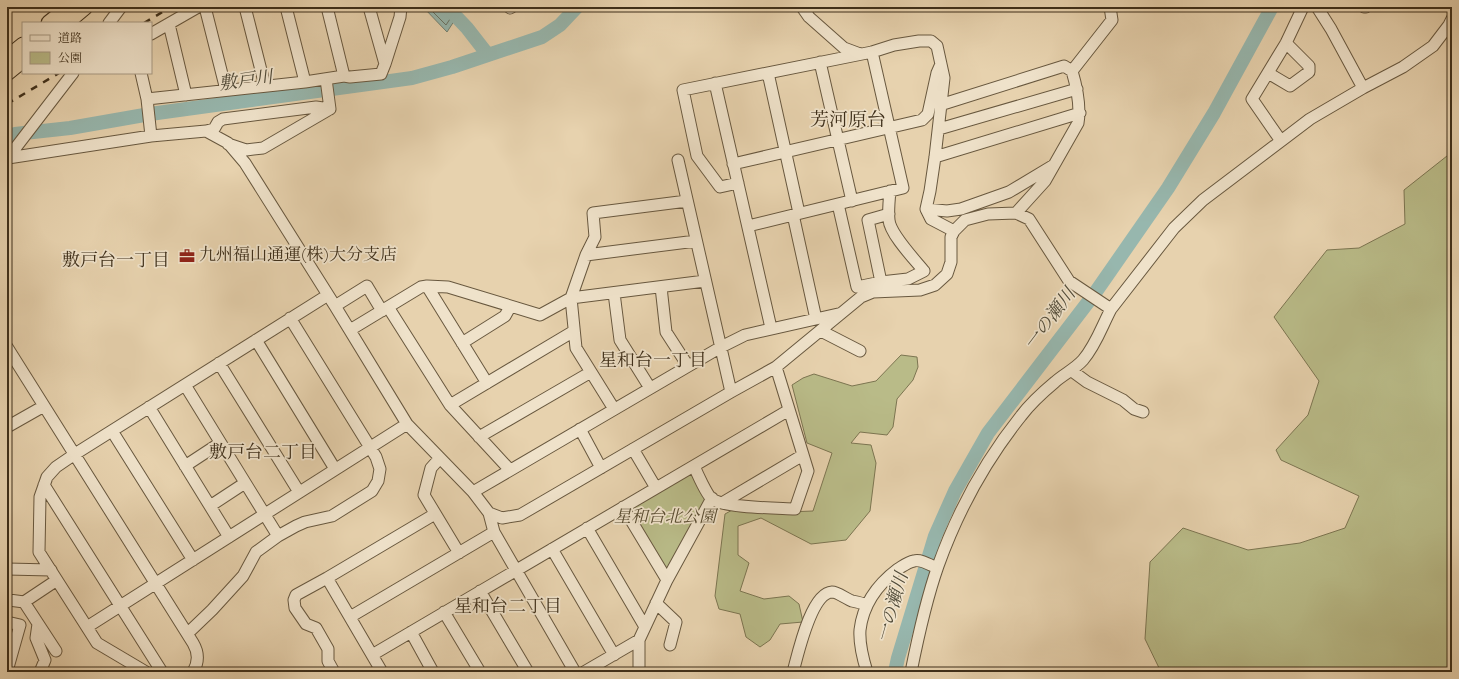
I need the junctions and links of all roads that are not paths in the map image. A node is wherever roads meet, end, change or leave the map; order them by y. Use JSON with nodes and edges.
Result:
{"nodes":[{"id":1,"x":68,"y":7,"type":"edge"},
{"id":2,"x":85,"y":7,"type":"edge"},
{"id":3,"x":121,"y":7,"type":"edge"},
{"id":4,"x":198,"y":7,"type":"edge"},
{"id":5,"x":205,"y":7,"type":"edge"},
{"id":6,"x":245,"y":7,"type":"edge"},
{"id":7,"x":286,"y":7,"type":"edge"},
{"id":8,"x":327,"y":7,"type":"edge"},
{"id":9,"x":369,"y":7,"type":"edge"},
{"id":10,"x":401,"y":7,"type":"edge"},
{"id":11,"x":802,"y":7,"type":"edge"},
{"id":12,"x":1110,"y":7,"type":"edge"},
{"id":13,"x":1302,"y":7,"type":"edge"},
{"id":14,"x":1316,"y":7,"type":"edge"},
{"id":15,"x":1452,"y":19,"type":"edge"},
{"id":16,"x":50,"y":22,"type":"edge"},
{"id":17,"x":67,"y":22,"type":"edge"},
{"id":18,"x":111,"y":22,"type":"edge"},
{"id":19,"x":169,"y":24,"type":"junction"},
{"id":20,"x":152,"y":33,"type":"edge"},
{"id":21,"x":1286,"y":43,"type":"junction"},
{"id":22,"x":22,"y":46,"type":"edge"},
{"id":23,"x":872,"y":52,"type":"junction"},
{"id":24,"x":860,"y":54,"type":"junction"},
{"id":25,"x":7,"y":58,"type":"edge"},
{"id":26,"x":22,"y":61,"type":"edge"},
{"id":27,"x":820,"y":62,"type":"junction"},
{"id":28,"x":385,"y":64,"type":"junction"},
{"id":29,"x":941,"y":64,"type":"junction"},
{"id":30,"x":1072,"y":71,"type":"junction"},
{"id":31,"x":768,"y":72,"type":"junction"},
{"id":32,"x":7,"y":73,"type":"edge"},
{"id":33,"x":1268,"y":73,"type":"junction"},
{"id":34,"x":72,"y":74,"type":"edge"},
{"id":35,"x":141,"y":74,"type":"edge"},
{"id":36,"x":344,"y":76,"type":"junction"},
{"id":37,"x":305,"y":82,"type":"junction"},
{"id":38,"x":327,"y":82,"type":"junction"},
{"id":39,"x":715,"y":83,"type":"junction"},
{"id":40,"x":265,"y":86,"type":"junction"},
{"id":41,"x":1363,"y":88,"type":"junction"},
{"id":42,"x":1077,"y":89,"type":"junction"},
{"id":43,"x":226,"y":90,"type":"junction"},
{"id":44,"x":186,"y":95,"type":"junction"},
{"id":45,"x":148,"y":103,"type":"junction"},
{"id":46,"x":940,"y":104,"type":"junction"},
{"id":47,"x":330,"y":105,"type":"junction"},
{"id":48,"x":1080,"y":113,"type":"junction"},
{"id":49,"x":890,"y":128,"type":"junction"},
{"id":50,"x":939,"y":129,"type":"junction"},
{"id":51,"x":206,"y":131,"type":"junction"},
{"id":52,"x":151,"y":133,"type":"junction"},
{"id":53,"x":838,"y":140,"type":"junction"},
{"id":54,"x":1281,"y":141,"type":"junction"},
{"id":55,"x":228,"y":143,"type":"junction"},
{"id":56,"x":786,"y":152,"type":"junction"},
{"id":57,"x":935,"y":157,"type":"junction"},
{"id":58,"x":7,"y":159,"type":"edge"},
{"id":59,"x":678,"y":160,"type":"dead end"},
{"id":60,"x":733,"y":164,"type":"junction"},
{"id":61,"x":1055,"y":165,"type":"junction"},
{"id":62,"x":738,"y":184,"type":"junction"},
{"id":63,"x":890,"y":191,"type":"junction"},
{"id":64,"x":687,"y":201,"type":"junction"},
{"id":65,"x":852,"y":201,"type":"junction"},
{"id":66,"x":838,"y":204,"type":"junction"},
{"id":67,"x":926,"y":209,"type":"junction"},
{"id":68,"x":1016,"y":213,"type":"junction"},
{"id":69,"x":888,"y":214,"type":"junction"},
{"id":70,"x":797,"y":216,"type":"junction"},
{"id":71,"x":748,"y":226,"type":"junction"},
{"id":72,"x":954,"y":231,"type":"junction"},
{"id":73,"x":696,"y":241,"type":"junction"},
{"id":74,"x":586,"y":255,"type":"junction"},
{"id":75,"x":706,"y":281,"type":"junction"},
{"id":76,"x":881,"y":282,"type":"junction"},
{"id":77,"x":427,"y":286,"type":"junction"},
{"id":78,"x":661,"y":287,"type":"junction"},
{"id":79,"x":860,"y":292,"type":"junction"},
{"id":80,"x":614,"y":293,"type":"junction"},
{"id":81,"x":328,"y":295,"type":"junction"},
{"id":82,"x":571,"y":298,"type":"junction"},
{"id":83,"x":335,"y":306,"type":"junction"},
{"id":84,"x":510,"y":306,"type":"junction"},
{"id":85,"x":1107,"y":307,"type":"junction"},
{"id":86,"x":385,"y":309,"type":"junction"},
{"id":87,"x":839,"y":314,"type":"junction"},
{"id":88,"x":290,"y":318,"type":"junction"},
{"id":89,"x":816,"y":319,"type":"junction"},
{"id":90,"x":771,"y":328,"type":"junction"},
{"id":91,"x":350,"y":330,"type":"junction"},
{"id":92,"x":574,"y":331,"type":"junction"},
{"id":93,"x":821,"y":331,"type":"junction"},
{"id":94,"x":256,"y":340,"type":"junction"},
{"id":95,"x":462,"y":343,"type":"junction"},
{"id":96,"x":7,"y":347,"type":"edge"},
{"id":97,"x":721,"y":347,"type":"junction"},
{"id":98,"x":860,"y":351,"type":"dead end"},
{"id":99,"x":219,"y":363,"type":"junction"},
{"id":100,"x":688,"y":366,"type":"junction"},
{"id":101,"x":776,"y":367,"type":"junction"},
{"id":102,"x":1072,"y":371,"type":"junction"},
{"id":103,"x":591,"y":372,"type":"junction"},
{"id":104,"x":487,"y":383,"type":"junction"},
{"id":105,"x":184,"y":385,"type":"junction"},
{"id":106,"x":650,"y":388,"type":"junction"},
{"id":107,"x":731,"y":392,"type":"junction"},
{"id":108,"x":450,"y":405,"type":"junction"},
{"id":109,"x":44,"y":406,"type":"junction"},
{"id":110,"x":148,"y":408,"type":"junction"},
{"id":111,"x":614,"y":409,"type":"junction"},
{"id":112,"x":789,"y":410,"type":"junction"},
{"id":113,"x":1142,"y":412,"type":"dead end"},
{"id":114,"x":408,"y":424,"type":"junction"},
{"id":115,"x":7,"y":427,"type":"edge"},
{"id":116,"x":580,"y":430,"type":"junction"},
{"id":117,"x":112,"y":431,"type":"junction"},
{"id":118,"x":480,"y":437,"type":"junction"},
{"id":119,"x":220,"y":443,"type":"junction"},
{"id":120,"x":370,"y":447,"type":"junction"},
{"id":121,"x":633,"y":449,"type":"junction"},
{"id":122,"x":75,"y":454,"type":"junction"},
{"id":123,"x":803,"y":455,"type":"junction"},
{"id":124,"x":440,"y":458,"type":"junction"},
{"id":125,"x":185,"y":466,"type":"junction"},
{"id":126,"x":694,"y":466,"type":"junction"},
{"id":127,"x":601,"y":468,"type":"junction"},
{"id":128,"x":335,"y":470,"type":"junction"},
{"id":129,"x":510,"y":470,"type":"junction"},
{"id":130,"x":245,"y":483,"type":"junction"},
{"id":131,"x":44,"y":485,"type":"junction"},
{"id":132,"x":656,"y":488,"type":"junction"},
{"id":133,"x":299,"y":492,"type":"junction"},
{"id":134,"x":473,"y":492,"type":"junction"},
{"id":135,"x":717,"y":501,"type":"junction"},
{"id":136,"x":210,"y":506,"type":"junction"},
{"id":137,"x":624,"y":507,"type":"junction"},
{"id":138,"x":489,"y":513,"type":"junction"},
{"id":139,"x":264,"y":514,"type":"junction"},
{"id":140,"x":435,"y":514,"type":"junction"},
{"id":141,"x":587,"y":528,"type":"junction"},
{"id":142,"x":494,"y":532,"type":"junction"},
{"id":143,"x":278,"y":536,"type":"junction"},
{"id":144,"x":229,"y":537,"type":"junction"},
{"id":145,"x":552,"y":549,"type":"junction"},
{"id":146,"x":459,"y":553,"type":"junction"},
{"id":147,"x":193,"y":560,"type":"junction"},
{"id":148,"x":934,"y":567,"type":"junction"},
{"id":149,"x":7,"y":569,"type":"edge"},
{"id":150,"x":51,"y":570,"type":"junction"},
{"id":151,"x":516,"y":570,"type":"junction"},
{"id":152,"x":327,"y":578,"type":"junction"},
{"id":153,"x":57,"y":580,"type":"junction"},
{"id":154,"x":667,"y":580,"type":"junction"},
{"id":155,"x":156,"y":583,"type":"junction"},
{"id":156,"x":480,"y":591,"type":"junction"},
{"id":157,"x":7,"y":598,"type":"edge"},
{"id":158,"x":24,"y":602,"type":"junction"},
{"id":159,"x":656,"y":603,"type":"junction"},
{"id":160,"x":121,"y":605,"type":"junction"},
{"id":161,"x":867,"y":605,"type":"junction"},
{"id":162,"x":444,"y":612,"type":"junction"},
{"id":163,"x":350,"y":617,"type":"junction"},
{"id":164,"x":7,"y":622,"type":"edge"},
{"id":165,"x":38,"y":624,"type":"junction"},
{"id":166,"x":87,"y":627,"type":"junction"},
{"id":167,"x":645,"y":627,"type":"junction"},
{"id":168,"x":411,"y":632,"type":"junction"},
{"id":169,"x":188,"y":633,"type":"junction"},
{"id":170,"x":639,"y":640,"type":"junction"},
{"id":171,"x":670,"y":645,"type":"dead end"},
{"id":172,"x":56,"y":651,"type":"dead end"},
{"id":173,"x":372,"y":655,"type":"junction"},
{"id":174,"x":614,"y":655,"type":"junction"},
{"id":175,"x":7,"y":671,"type":"edge"},
{"id":176,"x":40,"y":672,"type":"edge"},
{"id":177,"x":146,"y":672,"type":"edge"},
{"id":178,"x":162,"y":672,"type":"edge"},
{"id":179,"x":193,"y":672,"type":"edge"},
{"id":180,"x":334,"y":672,"type":"edge"},
{"id":181,"x":382,"y":672,"type":"edge"},
{"id":182,"x":433,"y":672,"type":"edge"},
{"id":183,"x":480,"y":672,"type":"edge"},
{"id":184,"x":528,"y":672,"type":"edge"},
{"id":185,"x":575,"y":672,"type":"edge"},
{"id":186,"x":584,"y":672,"type":"edge"},
{"id":187,"x":639,"y":672,"type":"edge"},
{"id":188,"x":792,"y":672,"type":"edge"},
{"id":189,"x":867,"y":672,"type":"edge"},
{"id":190,"x":911,"y":672,"type":"edge"}],
"edges":[{"from":1,"to":16,"type":"highway"},
{"from":2,"to":17,"type":"highway"},
{"from":3,"to":18,"type":"street"},
{"from":4,"to":19,"type":"street"},
{"from":5,"to":43,"type":"street"},
{"from":6,"to":40,"type":"street"},
{"from":7,"to":37,"type":"street"},
{"from":8,"to":36,"type":"street"},
{"from":9,"to":28,"type":"street"},
{"from":10,"to":28,"type":"street"},
{"from":11,"to":24,"type":"street"},
{"from":12,"to":30,"type":"street"},
{"from":13,"to":21,"type":"street"},
{"from":14,"to":41,"type":"street"},
{"from":15,"to":41,"type":"street"},
{"from":19,"to":20,"type":"street"},
{"from":19,"to":44,"type":"street"},
{"from":21,"to":33,"type":"street"},
{"from":21,"to":33,"type":"street"},
{"from":22,"to":25,"type":"highway"},
{"from":23,"to":24,"type":"street"},
{"from":23,"to":29,"type":"street"},
{"from":23,"to":49,"type":"street"},
{"from":24,"to":27,"type":"street"},
{"from":26,"to":32,"type":"highway"},
{"from":27,"to":31,"type":"street"},
{"from":27,"to":53,"type":"street"},
{"from":28,"to":36,"type":"street"},
{"from":29,"to":46,"type":"street"},
{"from":29,"to":49,"type":"street"},
{"from":30,"to":42,"type":"street"},
{"from":30,"to":46,"type":"street"},
{"from":31,"to":39,"type":"street"},
{"from":31,"to":56,"type":"street"},
{"from":33,"to":54,"type":"street"},
{"from":34,"to":58,"type":"street"},
{"from":35,"to":45,"type":"street"},
{"from":36,"to":38,"type":"street"},
{"from":37,"to":38,"type":"street"},
{"from":37,"to":40,"type":"street"},
{"from":38,"to":47,"type":"street"},
{"from":39,"to":60,"type":"street"},
{"from":39,"to":62,"type":"street"},
{"from":40,"to":43,"type":"street"},
{"from":41,"to":54,"type":"street"},
{"from":42,"to":48,"type":"street"},
{"from":42,"to":50,"type":"street"},
{"from":43,"to":44,"type":"street"},
{"from":44,"to":45,"type":"street"},
{"from":45,"to":52,"type":"street"},
{"from":46,"to":50,"type":"street"},
{"from":47,"to":51,"type":"street"},
{"from":47,"to":55,"type":"street"},
{"from":48,"to":57,"type":"street"},
{"from":48,"to":61,"type":"street"},
{"from":49,"to":53,"type":"street"},
{"from":49,"to":63,"type":"street"},
{"from":50,"to":57,"type":"street"},
{"from":51,"to":52,"type":"street"},
{"from":51,"to":55,"type":"street"},
{"from":52,"to":58,"type":"street"},
{"from":53,"to":56,"type":"street"},
{"from":53,"to":65,"type":"street"},
{"from":54,"to":85,"type":"street"},
{"from":55,"to":81,"type":"street"},
{"from":56,"to":60,"type":"street"},
{"from":56,"to":70,"type":"street"},
{"from":57,"to":67,"type":"street"},
{"from":59,"to":64,"type":"street"},
{"from":60,"to":62,"type":"street"},
{"from":61,"to":67,"type":"street"},
{"from":61,"to":68,"type":"street"},
{"from":62,"to":71,"type":"street"},
{"from":63,"to":65,"type":"street"},
{"from":63,"to":69,"type":"street"},
{"from":64,"to":73,"type":"street"},
{"from":64,"to":74,"type":"street"},
{"from":65,"to":66,"type":"street"},
{"from":66,"to":70,"type":"street"},
{"from":66,"to":79,"type":"street"},
{"from":67,"to":72,"type":"street"},
{"from":68,"to":72,"type":"street"},
{"from":68,"to":85,"type":"street"},
{"from":69,"to":76,"type":"street"},
{"from":69,"to":76,"type":"street"},
{"from":70,"to":71,"type":"street"},
{"from":70,"to":89,"type":"street"},
{"from":71,"to":90,"type":"street"},
{"from":72,"to":79,"type":"street"},
{"from":73,"to":74,"type":"street"},
{"from":73,"to":75,"type":"street"},
{"from":74,"to":82,"type":"street"},
{"from":75,"to":78,"type":"street"},
{"from":75,"to":97,"type":"street"},
{"from":76,"to":79,"type":"street"},
{"from":77,"to":84,"type":"street"},
{"from":77,"to":86,"type":"street"},
{"from":77,"to":95,"type":"street"},
{"from":78,"to":80,"type":"street"},
{"from":78,"to":100,"type":"street"},
{"from":79,"to":87,"type":"street"},
{"from":80,"to":82,"type":"street"},
{"from":80,"to":106,"type":"street"},
{"from":81,"to":83,"type":"street"},
{"from":81,"to":88,"type":"street"},
{"from":82,"to":84,"type":"street"},
{"from":82,"to":92,"type":"street"},
{"from":83,"to":86,"type":"street"},
{"from":83,"to":91,"type":"street"},
{"from":84,"to":95,"type":"street"},
{"from":85,"to":102,"type":"street"},
{"from":86,"to":91,"type":"street"},
{"from":86,"to":108,"type":"street"},
{"from":87,"to":89,"type":"street"},
{"from":87,"to":93,"type":"street"},
{"from":88,"to":94,"type":"street"},
{"from":88,"to":120,"type":"street"},
{"from":89,"to":90,"type":"street"},
{"from":90,"to":97,"type":"street"},
{"from":91,"to":114,"type":"street"},
{"from":92,"to":103,"type":"street"},
{"from":92,"to":104,"type":"street"},
{"from":93,"to":98,"type":"street"},
{"from":93,"to":101,"type":"street"},
{"from":94,"to":99,"type":"street"},
{"from":94,"to":128,"type":"street"},
{"from":95,"to":104,"type":"street"},
{"from":96,"to":109,"type":"street"},
{"from":97,"to":100,"type":"street"},
{"from":97,"to":107,"type":"street"},
{"from":99,"to":105,"type":"street"},
{"from":99,"to":133,"type":"street"},
{"from":100,"to":106,"type":"street"},
{"from":101,"to":107,"type":"street"},
{"from":101,"to":112,"type":"street"},
{"from":102,"to":113,"type":"street"},
{"from":102,"to":148,"type":"street"},
{"from":103,"to":111,"type":"street"},
{"from":103,"to":118,"type":"street"},
{"from":104,"to":108,"type":"street"},
{"from":105,"to":110,"type":"street"},
{"from":105,"to":119,"type":"street"},
{"from":106,"to":111,"type":"street"},
{"from":107,"to":121,"type":"street"},
{"from":108,"to":118,"type":"street"},
{"from":109,"to":115,"type":"street"},
{"from":109,"to":122,"type":"street"},
{"from":110,"to":117,"type":"street"},
{"from":110,"to":125,"type":"street"},
{"from":111,"to":116,"type":"street"},
{"from":112,"to":123,"type":"street"},
{"from":112,"to":126,"type":"street"},
{"from":114,"to":120,"type":"street"},
{"from":114,"to":124,"type":"street"},
{"from":116,"to":127,"type":"street"},
{"from":116,"to":129,"type":"street"},
{"from":117,"to":122,"type":"street"},
{"from":117,"to":147,"type":"street"},
{"from":118,"to":129,"type":"street"},
{"from":119,"to":125,"type":"street"},
{"from":119,"to":130,"type":"street"},
{"from":120,"to":128,"type":"street"},
{"from":120,"to":143,"type":"street"},
{"from":121,"to":127,"type":"street"},
{"from":121,"to":132,"type":"street"},
{"from":122,"to":131,"type":"street"},
{"from":122,"to":155,"type":"street"},
{"from":123,"to":135,"type":"street"},
{"from":123,"to":135,"type":"street"},
{"from":124,"to":134,"type":"street"},
{"from":124,"to":140,"type":"street"},
{"from":125,"to":136,"type":"street"},
{"from":126,"to":132,"type":"street"},
{"from":126,"to":135,"type":"street"},
{"from":127,"to":138,"type":"street"},
{"from":128,"to":133,"type":"street"},
{"from":129,"to":134,"type":"street"},
{"from":130,"to":136,"type":"street"},
{"from":130,"to":139,"type":"street"},
{"from":131,"to":150,"type":"street"},
{"from":131,"to":160,"type":"street"},
{"from":132,"to":137,"type":"street"},
{"from":133,"to":139,"type":"street"},
{"from":134,"to":138,"type":"street"},
{"from":135,"to":154,"type":"street"},
{"from":136,"to":144,"type":"street"},
{"from":137,"to":141,"type":"street"},
{"from":137,"to":154,"type":"street"},
{"from":138,"to":142,"type":"street"},
{"from":139,"to":143,"type":"street"},
{"from":139,"to":144,"type":"street"},
{"from":140,"to":146,"type":"street"},
{"from":140,"to":152,"type":"street"},
{"from":141,"to":145,"type":"street"},
{"from":141,"to":167,"type":"street"},
{"from":142,"to":146,"type":"street"},
{"from":142,"to":151,"type":"street"},
{"from":143,"to":169,"type":"street"},
{"from":144,"to":147,"type":"street"},
{"from":145,"to":151,"type":"street"},
{"from":145,"to":174,"type":"street"},
{"from":146,"to":163,"type":"street"},
{"from":147,"to":155,"type":"street"},
{"from":148,"to":161,"type":"street"},
{"from":148,"to":190,"type":"street"},
{"from":149,"to":150,"type":"street"},
{"from":150,"to":153,"type":"street"},
{"from":151,"to":156,"type":"street"},
{"from":151,"to":185,"type":"street"},
{"from":152,"to":163,"type":"street"},
{"from":152,"to":180,"type":"street"},
{"from":153,"to":158,"type":"street"},
{"from":153,"to":166,"type":"street"},
{"from":154,"to":159,"type":"street"},
{"from":155,"to":160,"type":"street"},
{"from":155,"to":169,"type":"street"},
{"from":156,"to":162,"type":"street"},
{"from":156,"to":184,"type":"street"},
{"from":157,"to":158,"type":"street"},
{"from":158,"to":165,"type":"street"},
{"from":159,"to":167,"type":"street"},
{"from":159,"to":171,"type":"street"},
{"from":160,"to":166,"type":"street"},
{"from":160,"to":178,"type":"street"},
{"from":161,"to":188,"type":"street"},
{"from":161,"to":189,"type":"street"},
{"from":162,"to":168,"type":"street"},
{"from":162,"to":183,"type":"street"},
{"from":163,"to":173,"type":"street"},
{"from":164,"to":175,"type":"street"},
{"from":165,"to":172,"type":"street"},
{"from":165,"to":176,"type":"street"},
{"from":166,"to":177,"type":"street"},
{"from":167,"to":170,"type":"street"},
{"from":168,"to":173,"type":"street"},
{"from":168,"to":182,"type":"street"},
{"from":169,"to":179,"type":"street"},
{"from":170,"to":174,"type":"street"},
{"from":170,"to":187,"type":"street"},
{"from":173,"to":181,"type":"street"},
{"from":174,"to":186,"type":"street"}]}
